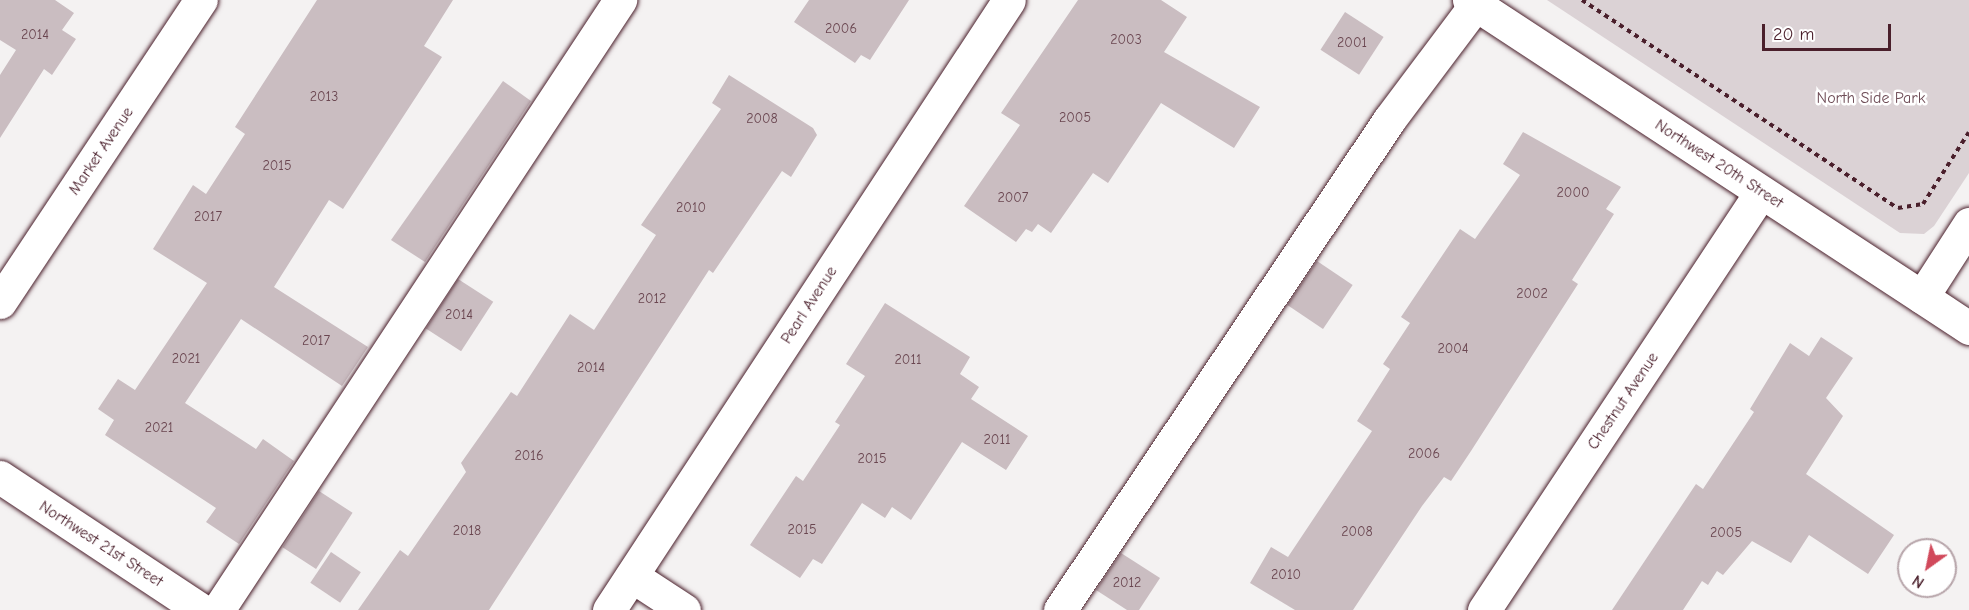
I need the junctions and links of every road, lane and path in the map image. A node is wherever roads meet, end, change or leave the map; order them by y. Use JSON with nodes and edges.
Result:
{"nodes":[{"id":1,"x":201,"y":0,"type":"edge"},
{"id":2,"x":620,"y":0,"type":"edge"},
{"id":3,"x":1009,"y":0,"type":"edge"},
{"id":4,"x":1582,"y":0,"type":"edge"},
{"id":5,"x":1473,"y":2,"type":"edge"},
{"id":6,"x":1969,"y":132,"type":"edge"},
{"id":7,"x":1761,"y":192,"type":"junction"},
{"id":8,"x":1969,"y":224,"type":"edge"},
{"id":9,"x":1922,"y":297,"type":"junction"},
{"id":10,"x":0,"y":302,"type":"edge"},
{"id":11,"x":1969,"y":327,"type":"edge"},
{"id":12,"x":0,"y":477,"type":"edge"},
{"id":13,"x":632,"y":576,"type":"junction"},
{"id":14,"x":201,"y":610,"type":"edge"},
{"id":15,"x":218,"y":610,"type":"edge"},
{"id":16,"x":609,"y":610,"type":"edge"},
{"id":17,"x":684,"y":610,"type":"edge"},
{"id":18,"x":1060,"y":610,"type":"edge"},
{"id":19,"x":1484,"y":610,"type":"edge"}],
"edges":[{"from":1,"to":10,"type":"street","name":"Market Avenue"},
{"from":2,"to":15,"type":"street"},
{"from":3,"to":13,"type":"street","name":"Pearl Avenue"},
{"from":4,"to":6,"type":"path"},
{"from":5,"to":7,"type":"street","name":"Northwest 20th Street"},
{"from":5,"to":18,"type":"street"},
{"from":7,"to":9,"type":"street","name":"Northwest 20th Street"},
{"from":7,"to":19,"type":"street","name":"Chestnut Avenue"},
{"from":8,"to":9,"type":"street"},
{"from":9,"to":11,"type":"street","name":"Northwest 20th Street"},
{"from":12,"to":14,"type":"street","name":"Northwest 21st Street"},
{"from":13,"to":16,"type":"street","name":"Pearl Avenue"},
{"from":13,"to":17,"type":"street"}]}
